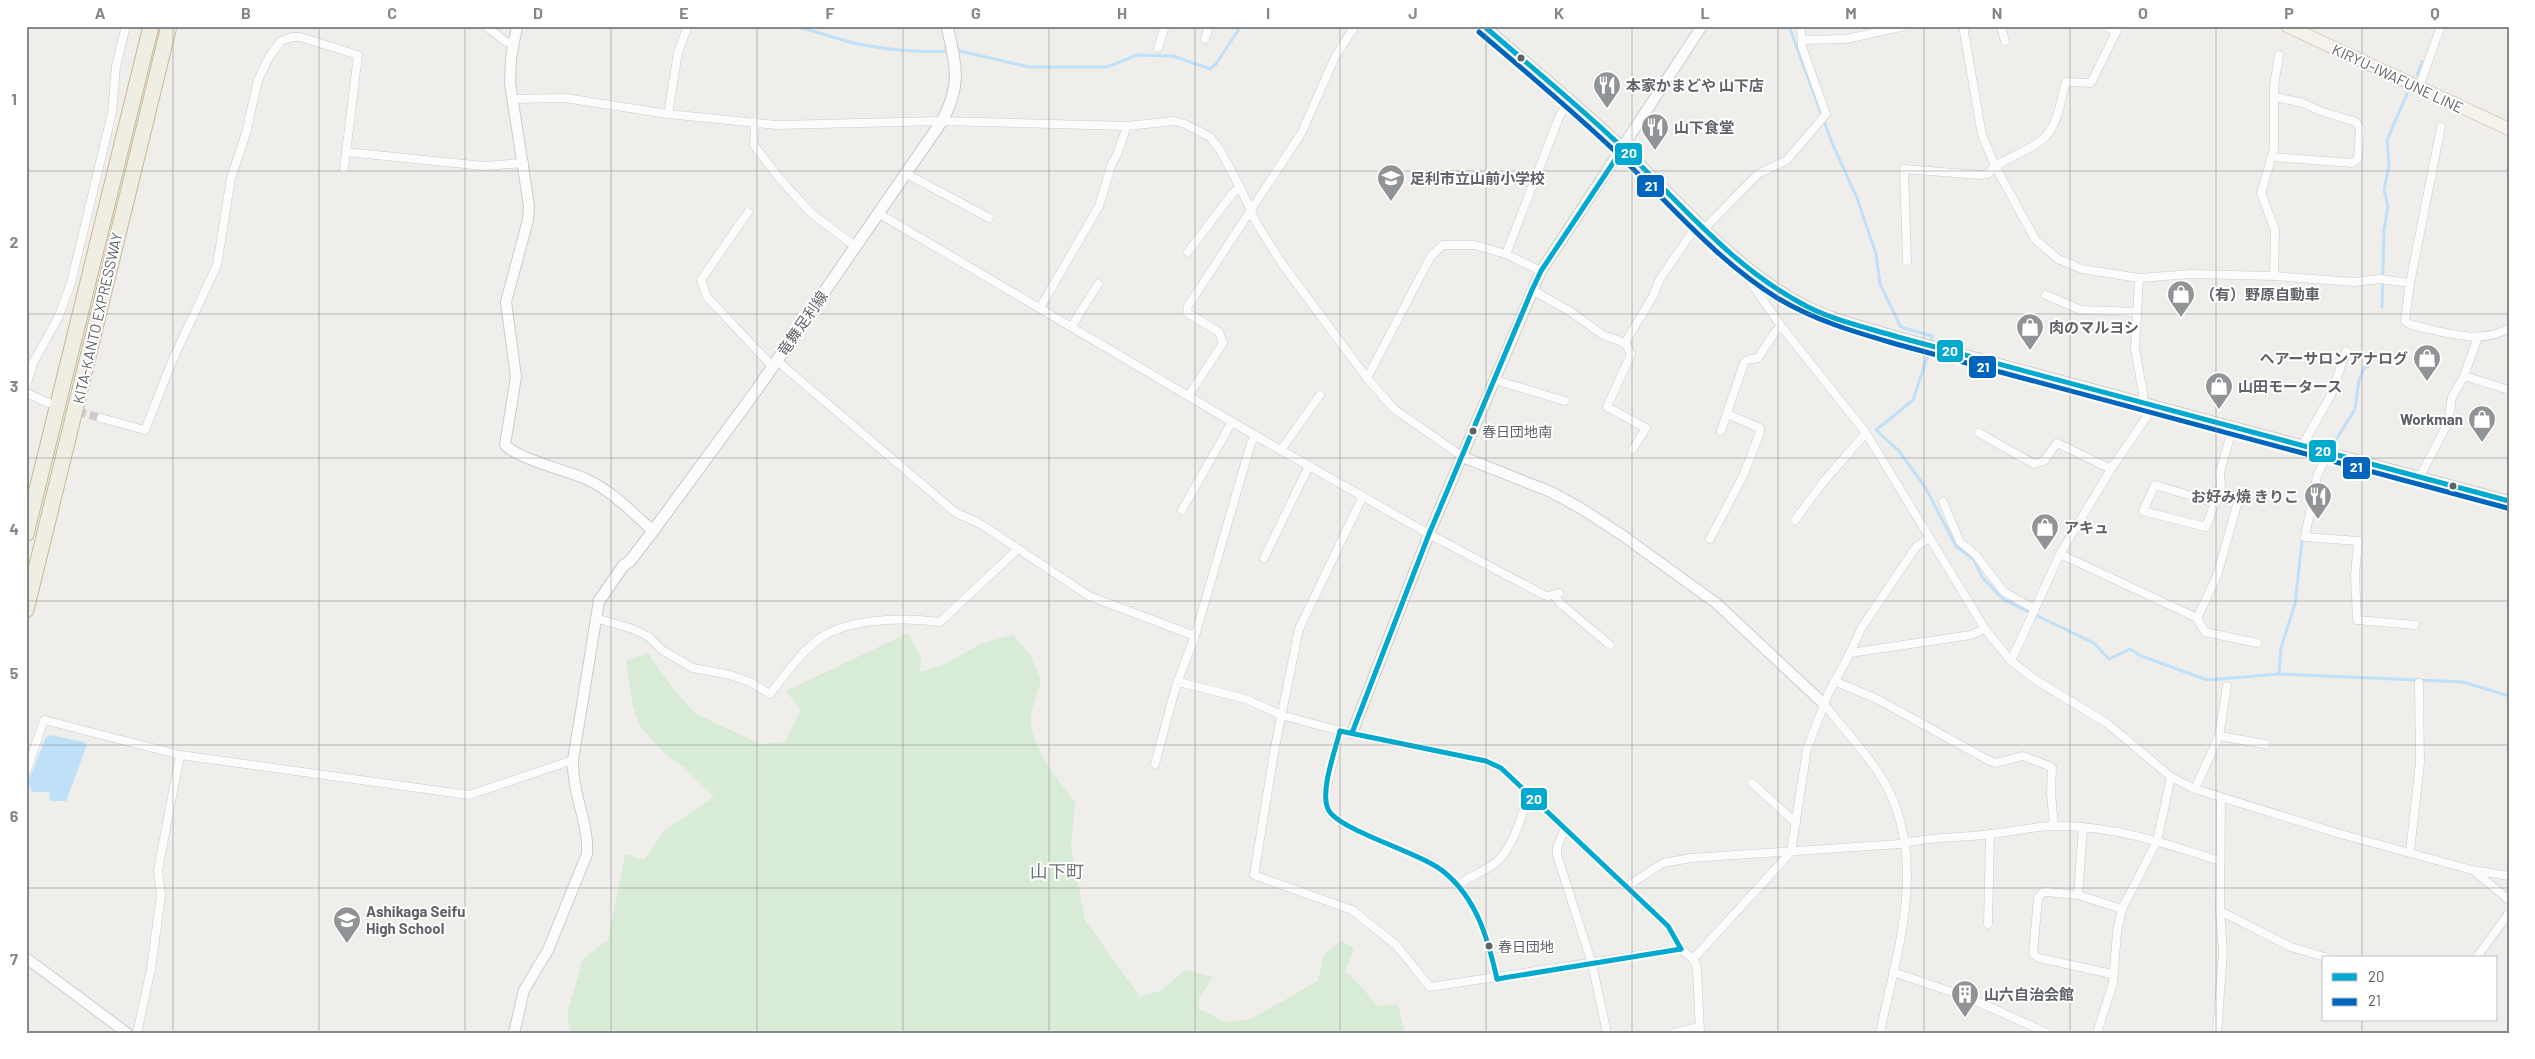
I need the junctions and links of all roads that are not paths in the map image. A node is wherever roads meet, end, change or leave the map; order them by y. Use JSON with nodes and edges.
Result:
{"nodes":[{"id":1,"x":126,"y":26,"type":"edge"},
{"id":2,"x":151,"y":26,"type":"edge"},
{"id":3,"x":169,"y":26,"type":"edge"},
{"id":4,"x":486,"y":26,"type":"edge"},
{"id":5,"x":516,"y":26,"type":"edge"},
{"id":6,"x":688,"y":26,"type":"edge"},
{"id":7,"x":947,"y":26,"type":"edge"},
{"id":8,"x":1165,"y":26,"type":"edge"},
{"id":9,"x":1209,"y":26,"type":"edge"},
{"id":10,"x":1355,"y":26,"type":"edge"},
{"id":11,"x":1484,"y":26,"type":"edge"},
{"id":12,"x":1702,"y":26,"type":"edge"},
{"id":13,"x":1802,"y":26,"type":"edge"},
{"id":14,"x":1905,"y":26,"type":"edge"},
{"id":15,"x":1963,"y":26,"type":"edge"},
{"id":16,"x":2001,"y":26,"type":"edge"},
{"id":17,"x":2106,"y":26,"type":"edge"},
{"id":18,"x":2287,"y":26,"type":"edge"},
{"id":19,"x":2441,"y":26,"type":"edge"},
{"id":20,"x":2117,"y":29,"type":"edge"},
{"id":21,"x":1205,"y":38,"type":"dead end"},
{"id":22,"x":1802,"y":40,"type":"junction"},
{"id":23,"x":2005,"y":42,"type":"dead end"},
{"id":24,"x":513,"y":44,"type":"junction"},
{"id":25,"x":1158,"y":48,"type":"dead end"},
{"id":26,"x":2279,"y":55,"type":"dead end"},
{"id":27,"x":2419,"y":87,"type":"junction"},
{"id":28,"x":2275,"y":97,"type":"junction"},
{"id":29,"x":512,"y":99,"type":"junction"},
{"id":30,"x":1570,"y":100,"type":"junction"},
{"id":31,"x":668,"y":114,"type":"junction"},
{"id":32,"x":942,"y":121,"type":"junction"},
{"id":33,"x":754,"y":122,"type":"junction"},
{"id":34,"x":1126,"y":126,"type":"junction"},
{"id":35,"x":2441,"y":127,"type":"dead end"},
{"id":36,"x":2509,"y":129,"type":"edge"},
{"id":37,"x":1623,"y":148,"type":"junction"},
{"id":38,"x":346,"y":152,"type":"junction"},
{"id":39,"x":2273,"y":157,"type":"junction"},
{"id":40,"x":524,"y":163,"type":"junction"},
{"id":41,"x":1995,"y":166,"type":"junction"},
{"id":42,"x":344,"y":170,"type":"dead end"},
{"id":43,"x":905,"y":173,"type":"junction"},
{"id":44,"x":1240,"y":187,"type":"junction"},
{"id":45,"x":1252,"y":210,"type":"junction"},
{"id":46,"x":748,"y":212,"type":"dead end"},
{"id":47,"x":878,"y":213,"type":"junction"},
{"id":48,"x":989,"y":218,"type":"dead end"},
{"id":49,"x":1702,"y":225,"type":"junction"},
{"id":50,"x":855,"y":246,"type":"junction"},
{"id":51,"x":1188,"y":252,"type":"dead end"},
{"id":52,"x":1506,"y":254,"type":"junction"},
{"id":53,"x":1732,"y":254,"type":"junction"},
{"id":54,"x":1907,"y":261,"type":"dead end"},
{"id":55,"x":1541,"y":271,"type":"junction"},
{"id":56,"x":2274,"y":276,"type":"junction"},
{"id":57,"x":2139,"y":278,"type":"junction"},
{"id":58,"x":2410,"y":282,"type":"junction"},
{"id":59,"x":1098,"y":284,"type":"dead end"},
{"id":60,"x":1532,"y":290,"type":"junction"},
{"id":61,"x":2046,"y":295,"type":"dead end"},
{"id":62,"x":1040,"y":308,"type":"junction"},
{"id":63,"x":2137,"y":312,"type":"junction"},
{"id":64,"x":1072,"y":326,"type":"junction"},
{"id":65,"x":1781,"y":326,"type":"junction"},
{"id":66,"x":2509,"y":328,"type":"edge"},
{"id":67,"x":2478,"y":337,"type":"junction"},
{"id":68,"x":1625,"y":343,"type":"junction"},
{"id":69,"x":2346,"y":351,"type":"dead end"},
{"id":70,"x":774,"y":363,"type":"junction"},
{"id":71,"x":2464,"y":376,"type":"junction"},
{"id":72,"x":1367,"y":378,"type":"junction"},
{"id":73,"x":1495,"y":380,"type":"junction"},
{"id":74,"x":26,"y":387,"type":"edge"},
{"id":75,"x":2509,"y":390,"type":"edge"},
{"id":76,"x":26,"y":393,"type":"edge"},
{"id":77,"x":1189,"y":395,"type":"junction"},
{"id":78,"x":1320,"y":395,"type":"dead end"},
{"id":79,"x":1565,"y":401,"type":"dead end"},
{"id":80,"x":49,"y":403,"type":"tunnel mouth"},
{"id":81,"x":2148,"y":404,"type":"junction"},
{"id":82,"x":1727,"y":414,"type":"junction"},
{"id":83,"x":101,"y":418,"type":"tunnel mouth"},
{"id":84,"x":1232,"y":422,"type":"junction"},
{"id":85,"x":2233,"y":427,"type":"junction"},
{"id":86,"x":1721,"y":430,"type":"dead end"},
{"id":87,"x":1866,"y":433,"type":"junction"},
{"id":88,"x":1979,"y":433,"type":"dead end"},
{"id":89,"x":1256,"y":436,"type":"junction"},
{"id":90,"x":2302,"y":446,"type":"junction"},
{"id":91,"x":1633,"y":449,"type":"dead end"},
{"id":92,"x":1281,"y":450,"type":"junction"},
{"id":93,"x":2328,"y":453,"type":"junction"},
{"id":94,"x":1463,"y":457,"type":"junction"},
{"id":95,"x":1309,"y":466,"type":"junction"},
{"id":96,"x":2111,"y":469,"type":"junction"},
{"id":97,"x":2420,"y":478,"type":"junction"},
{"id":98,"x":2240,"y":494,"type":"dead end"},
{"id":99,"x":1363,"y":496,"type":"junction"},
{"id":100,"x":1943,"y":502,"type":"dead end"},
{"id":101,"x":2509,"y":502,"type":"edge"},
{"id":102,"x":2215,"y":504,"type":"junction"},
{"id":103,"x":1182,"y":510,"type":"dead end"},
{"id":104,"x":1795,"y":520,"type":"dead end"},
{"id":105,"x":653,"y":531,"type":"junction"},
{"id":106,"x":26,"y":534,"type":"edge"},
{"id":107,"x":1429,"y":534,"type":"junction"},
{"id":108,"x":1929,"y":538,"type":"junction"},
{"id":109,"x":1710,"y":539,"type":"dead end"},
{"id":110,"x":1018,"y":549,"type":"junction"},
{"id":111,"x":2060,"y":554,"type":"junction"},
{"id":112,"x":1264,"y":558,"type":"dead end"},
{"id":113,"x":599,"y":602,"type":"joint"},
{"id":114,"x":2035,"y":609,"type":"junction"},
{"id":115,"x":26,"y":610,"type":"edge"},
{"id":116,"x":595,"y":618,"type":"junction"},
{"id":117,"x":2197,"y":618,"type":"junction"},
{"id":118,"x":2415,"y":624,"type":"dead end"},
{"id":119,"x":1985,"y":629,"type":"junction"},
{"id":120,"x":1195,"y":636,"type":"junction"},
{"id":121,"x":2257,"y":642,"type":"dead end"},
{"id":122,"x":1610,"y":645,"type":"dead end"},
{"id":123,"x":1850,"y":653,"type":"junction"},
{"id":124,"x":2011,"y":661,"type":"junction"},
{"id":125,"x":1834,"y":681,"type":"junction"},
{"id":126,"x":1179,"y":682,"type":"junction"},
{"id":127,"x":2420,"y":683,"type":"dead end"},
{"id":128,"x":2227,"y":686,"type":"dead end"},
{"id":129,"x":1824,"y":704,"type":"junction"},
{"id":130,"x":1281,"y":715,"type":"junction"},
{"id":131,"x":1340,"y":731,"type":"junction"},
{"id":132,"x":1352,"y":733,"type":"junction"},
{"id":133,"x":2218,"y":736,"type":"junction"},
{"id":134,"x":2265,"y":744,"type":"dead end"},
{"id":135,"x":180,"y":755,"type":"junction"},
{"id":136,"x":573,"y":760,"type":"junction"},
{"id":137,"x":1155,"y":764,"type":"dead end"},
{"id":138,"x":26,"y":773,"type":"edge"},
{"id":139,"x":2171,"y":777,"type":"junction"},
{"id":140,"x":1752,"y":783,"type":"dead end"},
{"id":141,"x":2195,"y":789,"type":"junction"},
{"id":142,"x":1529,"y":794,"type":"junction"},
{"id":143,"x":2221,"y":798,"type":"junction"},
{"id":144,"x":1796,"y":823,"type":"junction"},
{"id":145,"x":2054,"y":826,"type":"junction"},
{"id":146,"x":2083,"y":827,"type":"junction"},
{"id":147,"x":1565,"y":828,"type":"junction"},
{"id":148,"x":1990,"y":834,"type":"junction"},
{"id":149,"x":2157,"y":840,"type":"junction"},
{"id":150,"x":1905,"y":843,"type":"junction"},
{"id":151,"x":2410,"y":851,"type":"junction"},
{"id":152,"x":1791,"y":852,"type":"junction"},
{"id":153,"x":2220,"y":861,"type":"junction"},
{"id":154,"x":2472,"y":870,"type":"junction"},
{"id":155,"x":2509,"y":876,"type":"edge"},
{"id":156,"x":1457,"y":886,"type":"junction"},
{"id":157,"x":1626,"y":886,"type":"junction"},
{"id":158,"x":2078,"y":895,"type":"junction"},
{"id":159,"x":2509,"y":900,"type":"edge"},
{"id":160,"x":2122,"y":909,"type":"junction"},
{"id":161,"x":2220,"y":911,"type":"junction"},
{"id":162,"x":2509,"y":913,"type":"edge"},
{"id":163,"x":1988,"y":924,"type":"dead end"},
{"id":164,"x":1681,"y":949,"type":"junction"},
{"id":165,"x":2322,"y":956,"type":"edge"},
{"id":166,"x":2477,"y":956,"type":"edge"},
{"id":167,"x":26,"y":958,"type":"edge"},
{"id":168,"x":1692,"y":959,"type":"junction"},
{"id":169,"x":1592,"y":964,"type":"junction"},
{"id":170,"x":1893,"y":972,"type":"junction"},
{"id":171,"x":2112,"y":974,"type":"junction"},
{"id":172,"x":1497,"y":979,"type":"junction"},
{"id":173,"x":1700,"y":1030,"type":"edge"},
{"id":174,"x":127,"y":1033,"type":"edge"},
{"id":175,"x":137,"y":1033,"type":"edge"},
{"id":176,"x":514,"y":1033,"type":"edge"},
{"id":177,"x":1607,"y":1033,"type":"edge"},
{"id":178,"x":1673,"y":1033,"type":"edge"},
{"id":179,"x":1880,"y":1033,"type":"edge"},
{"id":180,"x":2047,"y":1033,"type":"edge"},
{"id":181,"x":2097,"y":1033,"type":"edge"},
{"id":182,"x":2217,"y":1033,"type":"edge"}],
"edges":[{"from":1,"to":74,"type":"street"},
{"from":2,"to":106,"type":"highway","name":"KITA-KANTO EXPRESSWAY"},
{"from":3,"to":115,"type":"highway","name":"KITA-KANTO EXPRESSWAY"},
{"from":4,"to":24,"type":"street"},
{"from":5,"to":24,"type":"street"},
{"from":6,"to":31,"type":"street"},
{"from":7,"to":32,"type":"main road","name":"竜舞足利線"},
{"from":8,"to":25,"type":"street"},
{"from":9,"to":21,"type":"street"},
{"from":10,"to":45,"type":"street"},
{"from":11,"to":30,"type":"street"},
{"from":12,"to":37,"type":"street"},
{"from":13,"to":22,"type":"street"},
{"from":14,"to":22,"type":"street"},
{"from":15,"to":41,"type":"street"},
{"from":16,"to":23,"type":"street"},
{"from":17,"to":20,"type":"street"},
{"from":18,"to":27,"type":"main road","name":"KIRYU-IWAFUNE LINE"},
{"from":19,"to":27,"type":"street"},
{"from":20,"to":41,"type":"street"},
{"from":22,"to":49,"type":"street"},
{"from":24,"to":29,"type":"street"},
{"from":26,"to":28,"type":"street"},
{"from":27,"to":36,"type":"main road","name":"KIRYU-IWAFUNE LINE"},
{"from":28,"to":39,"type":"street"},
{"from":28,"to":39,"type":"street"},
{"from":29,"to":31,"type":"street"},
{"from":29,"to":40,"type":"street"},
{"from":30,"to":37,"type":"street"},
{"from":30,"to":52,"type":"street"},
{"from":31,"to":33,"type":"street"},
{"from":32,"to":33,"type":"street"},
{"from":32,"to":34,"type":"street"},
{"from":32,"to":43,"type":"main road","name":"竜舞足利線"},
{"from":33,"to":50,"type":"street"},
{"from":34,"to":44,"type":"street"},
{"from":34,"to":62,"type":"street"},
{"from":35,"to":58,"type":"street"},
{"from":37,"to":49,"type":"street"},
{"from":37,"to":55,"type":"street"},
{"from":38,"to":40,"type":"street"},
{"from":38,"to":42,"type":"street"},
{"from":38,"to":83,"type":"street"},
{"from":39,"to":56,"type":"street"},
{"from":40,"to":105,"type":"street"},
{"from":41,"to":54,"type":"street"},
{"from":41,"to":57,"type":"street"},
{"from":43,"to":47,"type":"main road","name":"竜舞足利線"},
{"from":43,"to":48,"type":"street"},
{"from":44,"to":45,"type":"street"},
{"from":44,"to":51,"type":"street"},
{"from":45,"to":72,"type":"street"},
{"from":45,"to":77,"type":"street"},
{"from":46,"to":70,"type":"street"},
{"from":47,"to":50,"type":"main road","name":"竜舞足利線"},
{"from":47,"to":62,"type":"street"},
{"from":49,"to":53,"type":"street"},
{"from":49,"to":68,"type":"street"},
{"from":50,"to":70,"type":"main road","name":"竜舞足利線"},
{"from":52,"to":55,"type":"street"},
{"from":52,"to":72,"type":"street"},
{"from":53,"to":65,"type":"street"},
{"from":53,"to":81,"type":"street"},
{"from":55,"to":60,"type":"street"},
{"from":56,"to":57,"type":"street"},
{"from":56,"to":58,"type":"street"},
{"from":57,"to":63,"type":"street"},
{"from":58,"to":67,"type":"street"},
{"from":59,"to":64,"type":"street"},
{"from":60,"to":68,"type":"street"},
{"from":60,"to":73,"type":"street"},
{"from":61,"to":63,"type":"street"},
{"from":62,"to":64,"type":"street"},
{"from":63,"to":81,"type":"street"},
{"from":64,"to":77,"type":"street"},
{"from":65,"to":82,"type":"street"},
{"from":65,"to":87,"type":"street"},
{"from":66,"to":67,"type":"street"},
{"from":67,"to":71,"type":"street"},
{"from":68,"to":91,"type":"street"},
{"from":69,"to":90,"type":"street"},
{"from":70,"to":105,"type":"main road","name":"竜舞足利線"},
{"from":70,"to":110,"type":"street"},
{"from":71,"to":75,"type":"street"},
{"from":71,"to":97,"type":"street"},
{"from":72,"to":94,"type":"street"},
{"from":73,"to":79,"type":"street"},
{"from":73,"to":94,"type":"street"},
{"from":76,"to":80,"type":"street"},
{"from":77,"to":84,"type":"street"},
{"from":78,"to":92,"type":"street"},
{"from":81,"to":85,"type":"street"},
{"from":81,"to":96,"type":"street"},
{"from":82,"to":86,"type":"street"},
{"from":82,"to":109,"type":"street"},
{"from":84,"to":89,"type":"street"},
{"from":84,"to":103,"type":"street"},
{"from":85,"to":90,"type":"street"},
{"from":85,"to":102,"type":"street"},
{"from":87,"to":104,"type":"street"},
{"from":87,"to":108,"type":"street"},
{"from":88,"to":96,"type":"street"},
{"from":89,"to":92,"type":"street"},
{"from":89,"to":120,"type":"street"},
{"from":90,"to":93,"type":"street"},
{"from":92,"to":95,"type":"street"},
{"from":93,"to":97,"type":"street"},
{"from":93,"to":118,"type":"street"},
{"from":94,"to":107,"type":"street"},
{"from":94,"to":129,"type":"street"},
{"from":95,"to":99,"type":"street"},
{"from":95,"to":112,"type":"street"},
{"from":96,"to":111,"type":"street"},
{"from":97,"to":101,"type":"street"},
{"from":98,"to":117,"type":"street"},
{"from":99,"to":107,"type":"street"},
{"from":99,"to":130,"type":"street"},
{"from":100,"to":114,"type":"street"},
{"from":102,"to":102,"type":"street"},
{"from":105,"to":113,"type":"main road","name":"竜舞足利線"},
{"from":107,"to":122,"type":"street"},
{"from":107,"to":132,"type":"street"},
{"from":108,"to":119,"type":"street"},
{"from":108,"to":123,"type":"street"},
{"from":110,"to":116,"type":"street"},
{"from":110,"to":120,"type":"street"},
{"from":111,"to":114,"type":"street"},
{"from":111,"to":117,"type":"street"},
{"from":113,"to":116,"type":"street"},
{"from":114,"to":124,"type":"street"},
{"from":116,"to":136,"type":"street"},
{"from":117,"to":121,"type":"street"},
{"from":119,"to":123,"type":"street"},
{"from":119,"to":124,"type":"street"},
{"from":120,"to":126,"type":"street"},
{"from":123,"to":125,"type":"street"},
{"from":124,"to":139,"type":"street"},
{"from":125,"to":129,"type":"street"},
{"from":125,"to":145,"type":"street"},
{"from":126,"to":130,"type":"street"},
{"from":126,"to":137,"type":"street"},
{"from":127,"to":151,"type":"street"},
{"from":128,"to":133,"type":"street"},
{"from":129,"to":144,"type":"street"},
{"from":129,"to":150,"type":"street"},
{"from":130,"to":131,"type":"street"},
{"from":130,"to":172,"type":"street"},
{"from":131,"to":132,"type":"street"},
{"from":131,"to":156,"type":"street"},
{"from":132,"to":142,"type":"street"},
{"from":133,"to":134,"type":"street"},
{"from":133,"to":141,"type":"street"},
{"from":135,"to":136,"type":"street"},
{"from":135,"to":138,"type":"street"},
{"from":135,"to":175,"type":"street"},
{"from":136,"to":176,"type":"street"},
{"from":139,"to":141,"type":"street"},
{"from":139,"to":149,"type":"street"},
{"from":140,"to":144,"type":"street"},
{"from":141,"to":143,"type":"street"},
{"from":142,"to":147,"type":"street"},
{"from":142,"to":156,"type":"street"},
{"from":143,"to":151,"type":"street"},
{"from":143,"to":153,"type":"street"},
{"from":144,"to":152,"type":"street"},
{"from":145,"to":146,"type":"street"},
{"from":145,"to":148,"type":"street"},
{"from":146,"to":149,"type":"street"},
{"from":146,"to":158,"type":"street"},
{"from":147,"to":157,"type":"street"},
{"from":147,"to":169,"type":"street"},
{"from":148,"to":150,"type":"street"},
{"from":148,"to":163,"type":"street"},
{"from":149,"to":153,"type":"street"},
{"from":149,"to":160,"type":"street"},
{"from":150,"to":152,"type":"street"},
{"from":150,"to":170,"type":"street"},
{"from":151,"to":154,"type":"street"},
{"from":152,"to":157,"type":"street"},
{"from":152,"to":168,"type":"street"},
{"from":153,"to":161,"type":"street"},
{"from":154,"to":155,"type":"street"},
{"from":154,"to":159,"type":"street"},
{"from":156,"to":172,"type":"street"},
{"from":157,"to":164,"type":"street"},
{"from":158,"to":160,"type":"street"},
{"from":158,"to":171,"type":"street"},
{"from":160,"to":171,"type":"street"},
{"from":161,"to":165,"type":"street"},
{"from":161,"to":182,"type":"street"},
{"from":162,"to":166,"type":"street"},
{"from":164,"to":168,"type":"street"},
{"from":164,"to":169,"type":"street"},
{"from":167,"to":174,"type":"street"},
{"from":168,"to":173,"type":"street"},
{"from":169,"to":172,"type":"street"},
{"from":169,"to":177,"type":"street"},
{"from":170,"to":179,"type":"street"},
{"from":170,"to":180,"type":"street"},
{"from":171,"to":181,"type":"street"},
{"from":173,"to":178,"type":"street"}]}
